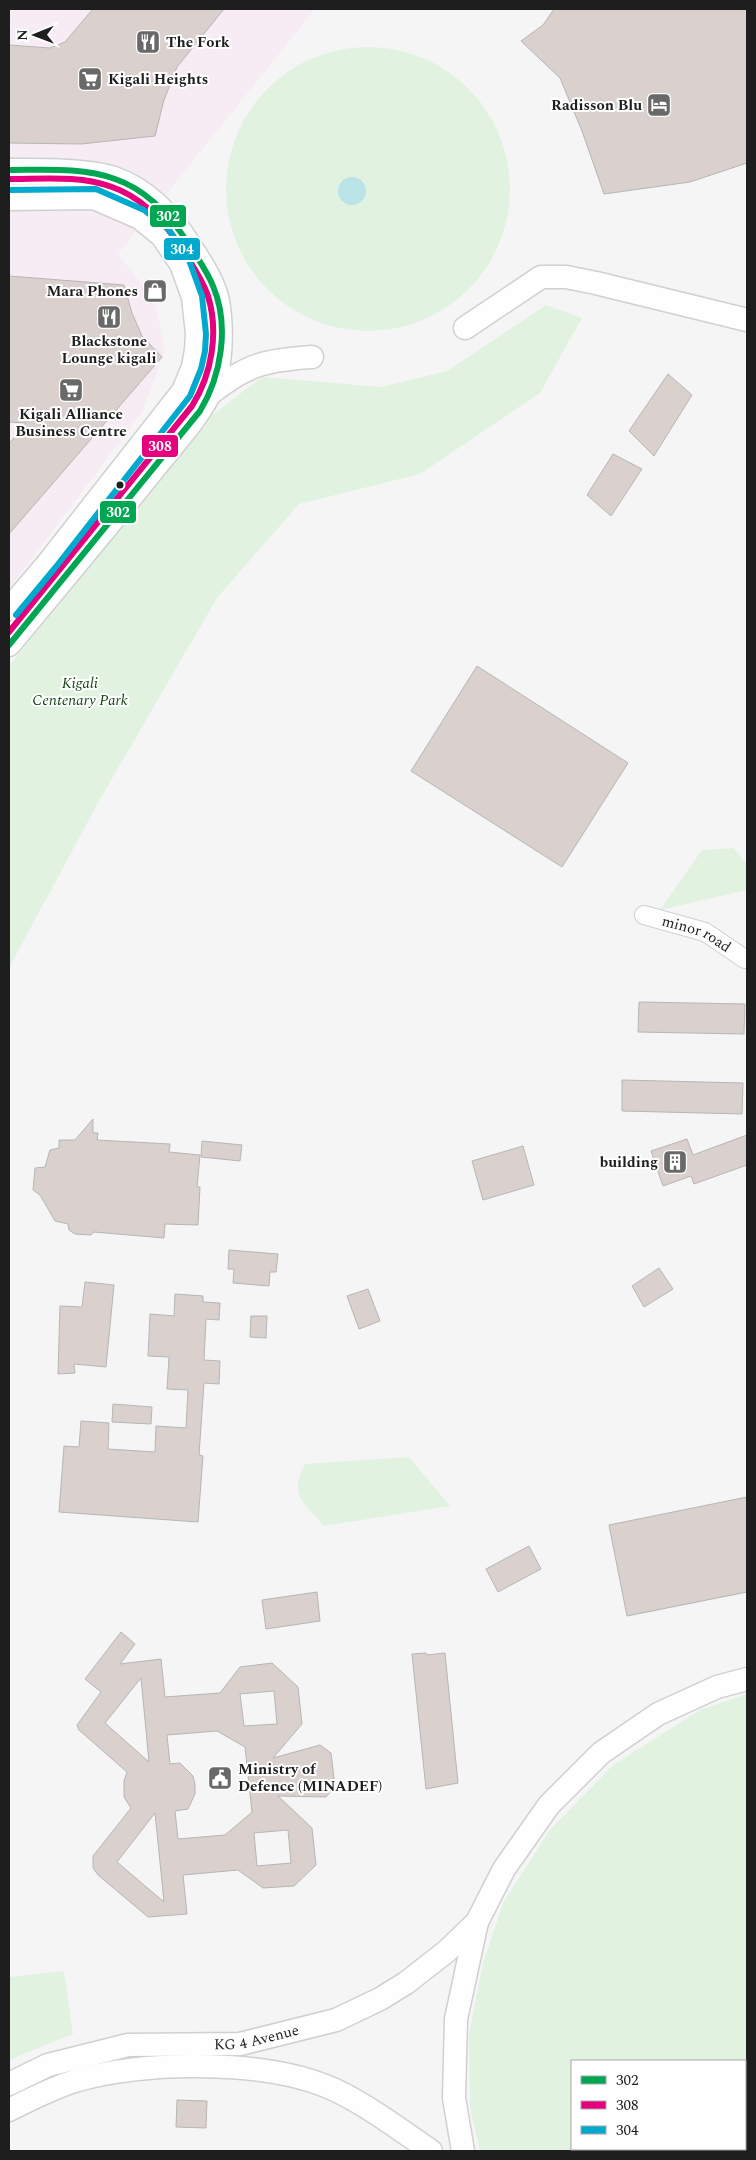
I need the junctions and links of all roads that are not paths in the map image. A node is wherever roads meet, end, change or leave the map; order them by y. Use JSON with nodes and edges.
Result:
{"nodes":[{"id":1,"x":9,"y":170,"type":"edge"},
{"id":2,"x":9,"y":199,"type":"edge"},
{"id":3,"x":747,"y":320,"type":"edge"},
{"id":4,"x":465,"y":328,"type":"dead end"},
{"id":5,"x":312,"y":357,"type":"dead end"},
{"id":6,"x":211,"y":393,"type":"junction"},
{"id":7,"x":9,"y":608,"type":"edge"},
{"id":8,"x":9,"y":645,"type":"edge"},
{"id":9,"x":644,"y":915,"type":"dead end"},
{"id":10,"x":745,"y":959,"type":"dead end"},
{"id":11,"x":747,"y":1679,"type":"edge"},
{"id":12,"x":477,"y":1922,"type":"junction"},
{"id":13,"x":9,"y":2084,"type":"edge"},
{"id":14,"x":9,"y":2110,"type":"edge"},
{"id":15,"x":431,"y":2151,"type":"edge"},
{"id":16,"x":463,"y":2151,"type":"edge"}],
"edges":[{"from":1,"to":6,"type":"main road"},
{"from":2,"to":7,"type":"main road"},
{"from":3,"to":4,"type":"main road"},
{"from":5,"to":6,"type":"main road"},
{"from":6,"to":8,"type":"main road"},
{"from":9,"to":10,"type":"street","name":"minor road"},
{"from":11,"to":12,"type":"main road"},
{"from":12,"to":13,"type":"main road","name":"KG 4 Avenue"},
{"from":12,"to":16,"type":"main road"},
{"from":14,"to":15,"type":"main road","name":"KG 4 Avenue"}]}
